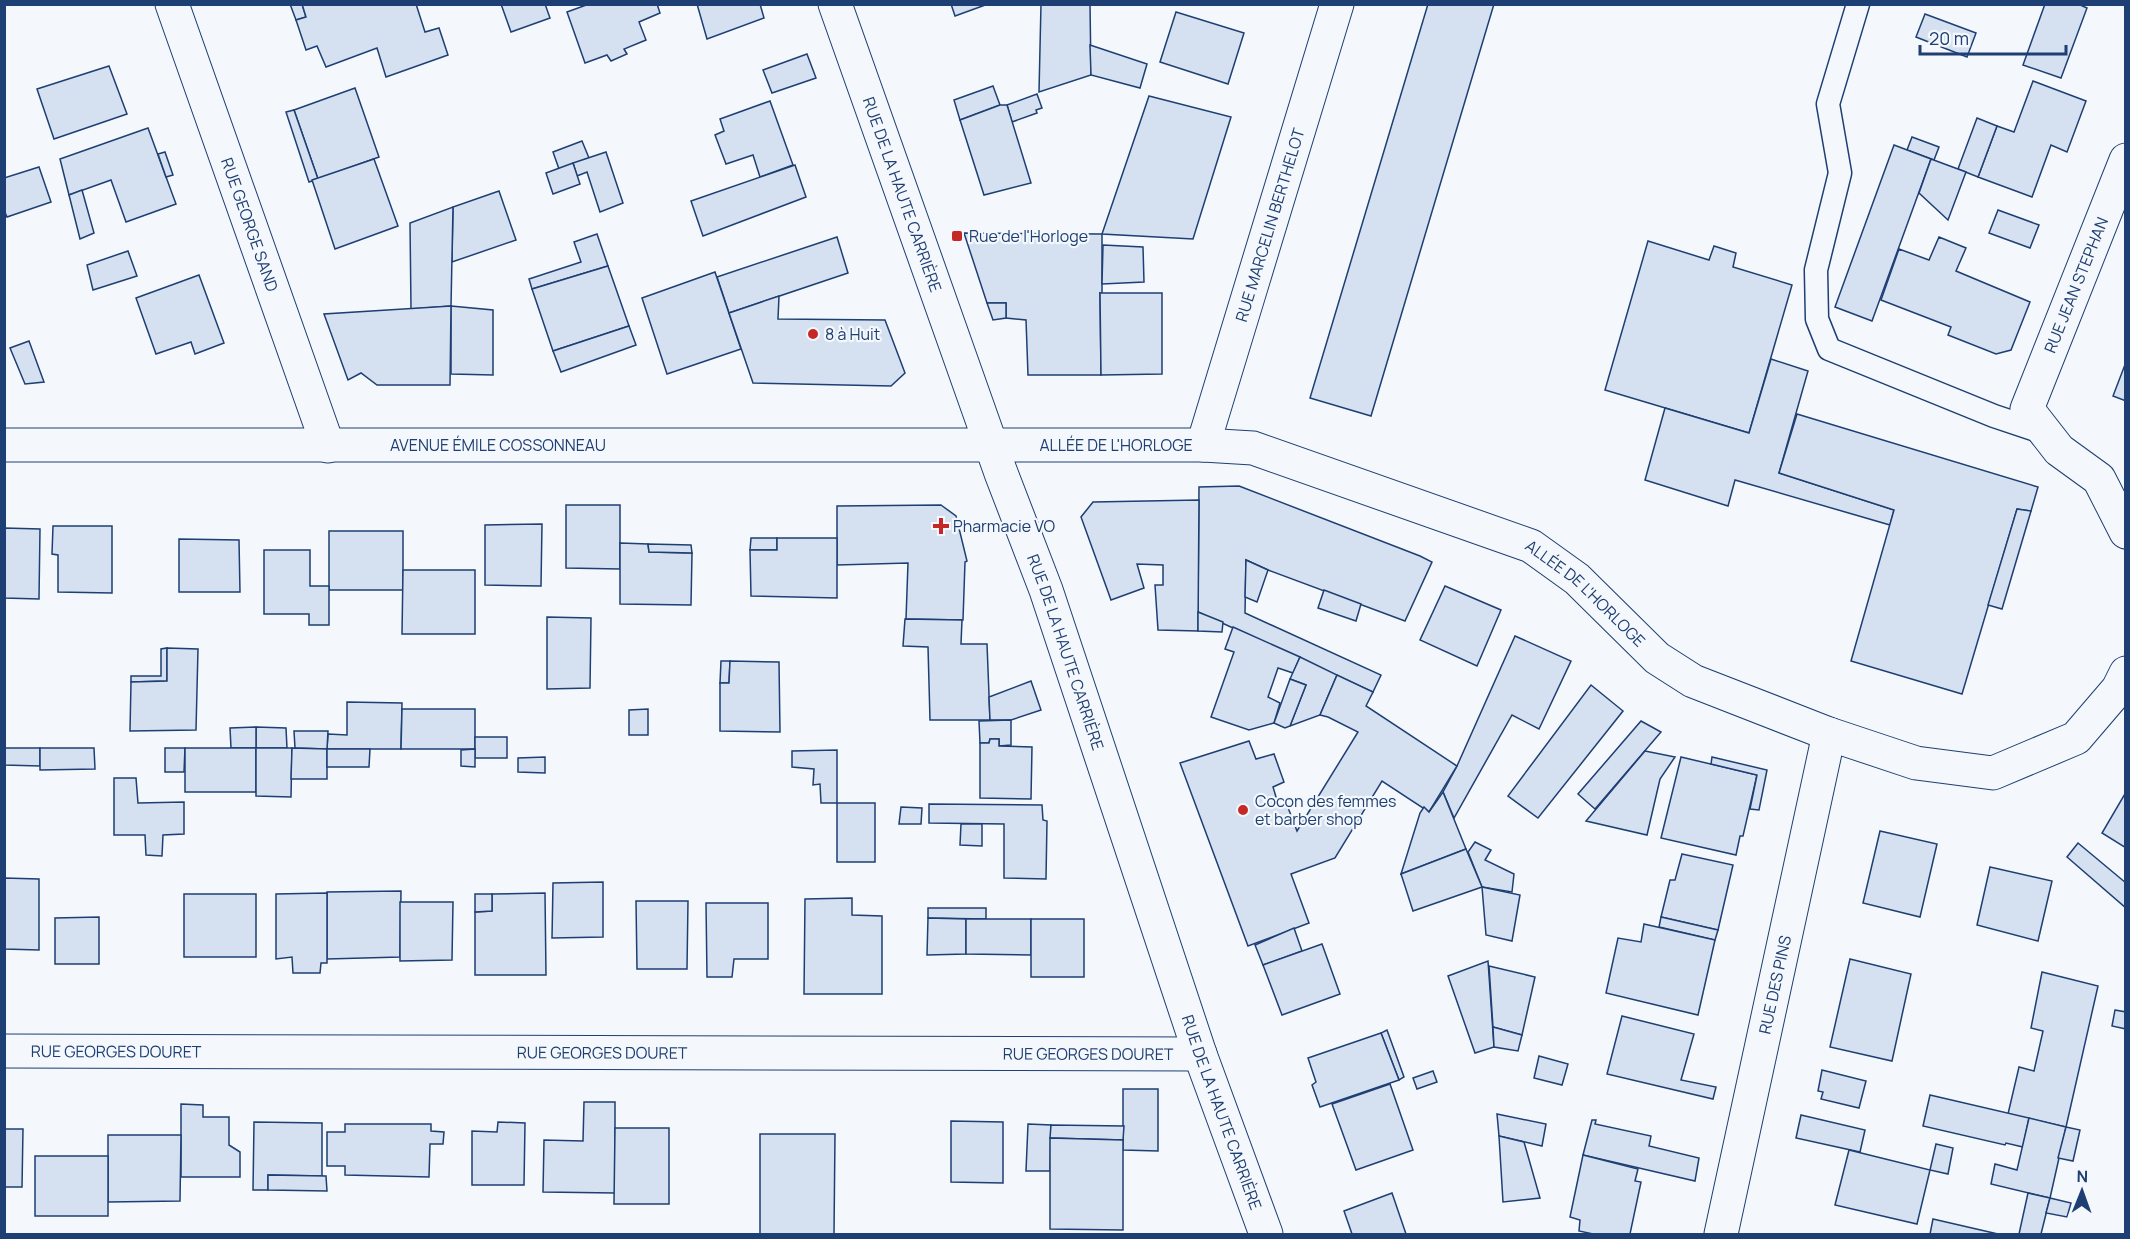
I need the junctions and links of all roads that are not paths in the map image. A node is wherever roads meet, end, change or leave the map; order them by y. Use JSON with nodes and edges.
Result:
{"nodes":[{"id":1,"x":172,"y":4,"type":"edge"},
{"id":2,"x":835,"y":4,"type":"edge"},
{"id":3,"x":1337,"y":4,"type":"edge"},
{"id":4,"x":1858,"y":4,"type":"edge"},
{"id":5,"x":2126,"y":160,"type":"edge"},
{"id":6,"x":2037,"y":421,"type":"junction"},
{"id":7,"x":4,"y":445,"type":"edge"},
{"id":8,"x":992,"y":445,"type":"junction"},
{"id":9,"x":1203,"y":445,"type":"junction"},
{"id":10,"x":328,"y":446,"type":"junction"},
{"id":11,"x":2126,"y":532,"type":"edge"},
{"id":12,"x":2126,"y":673,"type":"edge"},
{"id":13,"x":1829,"y":734,"type":"junction"},
{"id":14,"x":4,"y":1051,"type":"edge"},
{"id":15,"x":1200,"y":1054,"type":"junction"},
{"id":16,"x":1266,"y":1234,"type":"edge"},
{"id":17,"x":1721,"y":1234,"type":"edge"}],
"edges":[{"from":1,"to":10,"type":"street","name":"RUE GEORGE SAND"},
{"from":2,"to":8,"type":"street","name":"RUE DE LA HAUTE CARRIÈRE"},
{"from":3,"to":9,"type":"street","name":"RUE MARCELIN BERTHELOT"},
{"from":4,"to":6,"type":"lane"},
{"from":5,"to":6,"type":"street","name":"RUE JEAN STEPHAN"},
{"from":6,"to":11,"type":"street"},
{"from":7,"to":10,"type":"street","name":"AVENUE ÉMILE COSSONNEAU"},
{"from":8,"to":9,"type":"street","name":"ALLÉE DE L'HORLOGE"},
{"from":8,"to":10,"type":"street","name":"AVENUE ÉMILE COSSONNEAU"},
{"from":8,"to":15,"type":"street","name":"RUE DE LA HAUTE CARRIÈRE"},
{"from":9,"to":13,"type":"street","name":"ALLÉE DE L'HORLOGE"},
{"from":12,"to":13,"type":"street","name":"ALLÉE DE L'HORLOGE"},
{"from":13,"to":17,"type":"street","name":"RUE DES PINS"},
{"from":14,"to":15,"type":"street","name":"RUE GEORGES DOURET"},
{"from":15,"to":16,"type":"street","name":"RUE DE LA HAUTE CARRIÈRE"}]}
